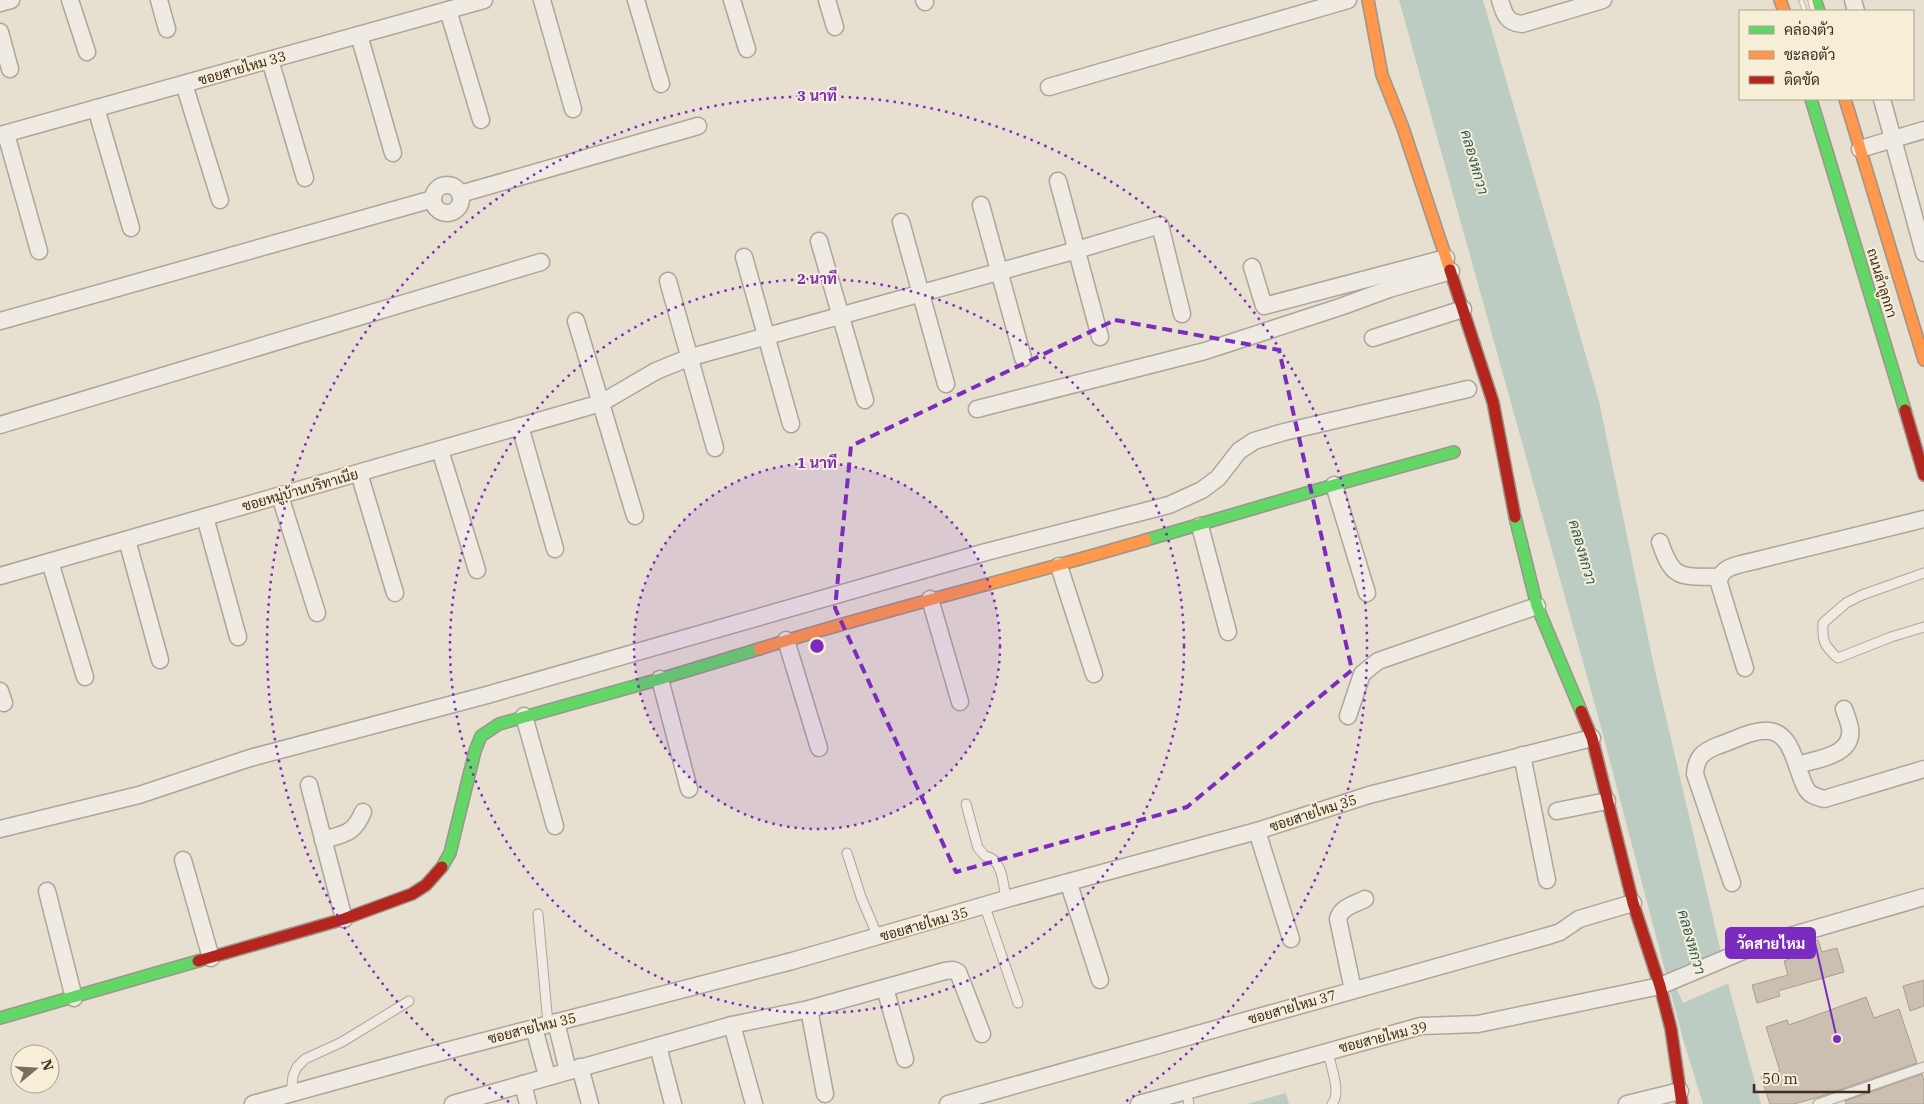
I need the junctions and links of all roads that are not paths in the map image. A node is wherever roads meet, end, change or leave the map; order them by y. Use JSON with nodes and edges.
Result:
{"nodes":[{"id":1,"x":11,"y":0,"type":"edge"},
{"id":2,"x":70,"y":0,"type":"edge"},
{"id":3,"x":159,"y":0,"type":"edge"},
{"id":4,"x":484,"y":0,"type":"edge"},
{"id":5,"x":542,"y":0,"type":"edge"},
{"id":6,"x":636,"y":0,"type":"edge"},
{"id":7,"x":732,"y":0,"type":"edge"},
{"id":8,"x":828,"y":0,"type":"edge"},
{"id":9,"x":1348,"y":0,"type":"edge"},
{"id":10,"x":1368,"y":0,"type":"edge"},
{"id":11,"x":1500,"y":0,"type":"edge"},
{"id":12,"x":1603,"y":0,"type":"edge"},
{"id":13,"x":0,"y":3,"type":"edge"},
{"id":14,"x":448,"y":10,"type":"junction"},
{"id":15,"x":835,"y":27,"type":"dead end"},
{"id":16,"x":167,"y":29,"type":"dead end"},
{"id":17,"x":0,"y":32,"type":"edge"},
{"id":18,"x":359,"y":35,"type":"junction"},
{"id":19,"x":747,"y":49,"type":"dead end"},
{"id":20,"x":87,"y":52,"type":"dead end"},
{"id":21,"x":270,"y":60,"type":"junction"},
{"id":22,"x":10,"y":69,"type":"dead end"},
{"id":23,"x":184,"y":84,"type":"junction"},
{"id":24,"x":661,"y":84,"type":"dead end"},
{"id":25,"x":1049,"y":87,"type":"dead end"},
{"id":26,"x":1811,"y":100,"type":"edge"},
{"id":27,"x":1845,"y":100,"type":"edge"},
{"id":28,"x":1882,"y":100,"type":"edge"},
{"id":29,"x":96,"y":108,"type":"junction"},
{"id":30,"x":573,"y":109,"type":"dead end"},
{"id":31,"x":481,"y":120,"type":"dead end"},
{"id":32,"x":698,"y":126,"type":"dead end"},
{"id":33,"x":1924,"y":130,"type":"edge"},
{"id":34,"x":3,"y":135,"type":"edge"},
{"id":35,"x":1894,"y":139,"type":"junction"},
{"id":36,"x":1860,"y":149,"type":"junction"},
{"id":37,"x":393,"y":153,"type":"dead end"},
{"id":38,"x":305,"y":178,"type":"dead end"},
{"id":39,"x":1058,"y":181,"type":"dead end"},
{"id":40,"x":220,"y":200,"type":"dead end"},
{"id":41,"x":981,"y":205,"type":"dead end"},
{"id":42,"x":901,"y":222,"type":"dead end"},
{"id":43,"x":131,"y":228,"type":"dead end"},
{"id":44,"x":819,"y":241,"type":"dead end"},
{"id":45,"x":1077,"y":250,"type":"junction"},
{"id":46,"x":38,"y":251,"type":"dead end"},
{"id":47,"x":1924,"y":253,"type":"edge"},
{"id":48,"x":744,"y":257,"type":"dead end"},
{"id":49,"x":541,"y":262,"type":"dead end"},
{"id":50,"x":1448,"y":264,"type":"junction"},
{"id":51,"x":1252,"y":267,"type":"dead end"},
{"id":52,"x":999,"y":271,"type":"junction"},
{"id":53,"x":668,"y":281,"type":"dead end"},
{"id":54,"x":921,"y":292,"type":"junction"},
{"id":55,"x":1463,"y":309,"type":"junction"},
{"id":56,"x":1182,"y":314,"type":"dead end"},
{"id":57,"x":840,"y":315,"type":"junction"},
{"id":58,"x":0,"y":321,"type":"edge"},
{"id":59,"x":576,"y":321,"type":"dead end"},
{"id":60,"x":766,"y":335,"type":"junction"},
{"id":61,"x":1100,"y":337,"type":"dead end"},
{"id":62,"x":1373,"y":338,"type":"dead end"},
{"id":63,"x":1922,"y":341,"type":"edge"},
{"id":64,"x":690,"y":357,"type":"junction"},
{"id":65,"x":1023,"y":358,"type":"dead end"},
{"id":66,"x":1924,"y":360,"type":"edge"},
{"id":67,"x":946,"y":384,"type":"dead end"},
{"id":68,"x":1468,"y":389,"type":"dead end"},
{"id":69,"x":865,"y":400,"type":"dead end"},
{"id":70,"x":601,"y":403,"type":"junction"},
{"id":71,"x":977,"y":410,"type":"dead end"},
{"id":72,"x":791,"y":424,"type":"dead end"},
{"id":73,"x":0,"y":425,"type":"edge"},
{"id":74,"x":520,"y":426,"type":"junction"},
{"id":75,"x":715,"y":448,"type":"dead end"},
{"id":76,"x":440,"y":450,"type":"junction"},
{"id":77,"x":1454,"y":452,"type":"dead end"},
{"id":78,"x":359,"y":473,"type":"junction"},
{"id":79,"x":1924,"y":475,"type":"edge"},
{"id":80,"x":1334,"y":485,"type":"junction"},
{"id":81,"x":280,"y":496,"type":"junction"},
{"id":82,"x":635,"y":516,"type":"dead end"},
{"id":83,"x":205,"y":517,"type":"junction"},
{"id":84,"x":1924,"y":519,"type":"edge"},
{"id":85,"x":1200,"y":526,"type":"junction"},
{"id":86,"x":127,"y":540,"type":"junction"},
{"id":87,"x":1660,"y":542,"type":"dead end"},
{"id":88,"x":555,"y":549,"type":"dead end"},
{"id":89,"x":50,"y":562,"type":"junction"},
{"id":90,"x":1058,"y":566,"type":"junction"},
{"id":91,"x":477,"y":570,"type":"dead end"},
{"id":92,"x":1924,"y":573,"type":"edge"},
{"id":93,"x":0,"y":576,"type":"edge"},
{"id":94,"x":1719,"y":577,"type":"junction"},
{"id":95,"x":1366,"y":592,"type":"dead end"},
{"id":96,"x":395,"y":593,"type":"dead end"},
{"id":97,"x":930,"y":599,"type":"junction"},
{"id":98,"x":1537,"y":606,"type":"junction"},
{"id":99,"x":317,"y":613,"type":"dead end"},
{"id":100,"x":1924,"y":627,"type":"edge"},
{"id":101,"x":1228,"y":632,"type":"dead end"},
{"id":102,"x":238,"y":637,"type":"dead end"},
{"id":103,"x":786,"y":640,"type":"junction"},
{"id":104,"x":160,"y":660,"type":"dead end"},
{"id":105,"x":1745,"y":668,"type":"dead end"},
{"id":106,"x":1094,"y":674,"type":"dead end"},
{"id":107,"x":85,"y":676,"type":"dead end"},
{"id":108,"x":660,"y":679,"type":"junction"},
{"id":109,"x":960,"y":702,"type":"dead end"},
{"id":110,"x":1844,"y":709,"type":"dead end"},
{"id":111,"x":524,"y":716,"type":"junction"},
{"id":112,"x":1348,"y":716,"type":"dead end"},
{"id":113,"x":1592,"y":738,"type":"junction"},
{"id":114,"x":819,"y":748,"type":"dead end"},
{"id":115,"x":1522,"y":755,"type":"junction"},
{"id":116,"x":1797,"y":765,"type":"junction"},
{"id":117,"x":1924,"y":769,"type":"edge"},
{"id":118,"x":309,"y":785,"type":"dead end"},
{"id":119,"x":690,"y":789,"type":"dead end"},
{"id":120,"x":1607,"y":801,"type":"junction"},
{"id":121,"x":966,"y":804,"type":"dead end"},
{"id":122,"x":1557,"y":811,"type":"dead end"},
{"id":123,"x":363,"y":812,"type":"dead end"},
{"id":124,"x":555,"y":826,"type":"dead end"},
{"id":125,"x":0,"y":829,"type":"edge"},
{"id":126,"x":1257,"y":831,"type":"junction"},
{"id":127,"x":323,"y":840,"type":"junction"},
{"id":128,"x":847,"y":853,"type":"dead end"},
{"id":129,"x":183,"y":860,"type":"dead end"},
{"id":130,"x":1547,"y":880,"type":"dead end"},
{"id":131,"x":1732,"y":883,"type":"dead end"},
{"id":132,"x":1069,"y":884,"type":"junction"},
{"id":133,"x":47,"y":892,"type":"dead end"},
{"id":134,"x":1924,"y":897,"type":"edge"},
{"id":135,"x":1006,"y":899,"type":"junction"},
{"id":136,"x":1365,"y":899,"type":"dead end"},
{"id":137,"x":1633,"y":903,"type":"junction"},
{"id":138,"x":985,"y":907,"type":"junction"},
{"id":139,"x":538,"y":914,"type":"dead end"},
{"id":140,"x":344,"y":919,"type":"junction"},
{"id":141,"x":878,"y":937,"type":"junction"},
{"id":142,"x":1291,"y":939,"type":"dead end"},
{"id":143,"x":211,"y":958,"type":"junction"},
{"id":144,"x":1100,"y":980,"type":"dead end"},
{"id":145,"x":1664,"y":984,"type":"junction"},
{"id":146,"x":885,"y":988,"type":"junction"},
{"id":147,"x":1353,"y":990,"type":"junction"},
{"id":148,"x":74,"y":998,"type":"junction"},
{"id":149,"x":409,"y":1001,"type":"dead end"},
{"id":150,"x":1018,"y":1003,"type":"dead end"},
{"id":151,"x":808,"y":1008,"type":"junction"},
{"id":152,"x":0,"y":1018,"type":"edge"},
{"id":153,"x":546,"y":1025,"type":"junction"},
{"id":154,"x":732,"y":1025,"type":"junction"},
{"id":155,"x":982,"y":1034,"type":"dead end"},
{"id":156,"x":658,"y":1046,"type":"junction"},
{"id":157,"x":1328,"y":1051,"type":"junction"},
{"id":158,"x":905,"y":1059,"type":"dead end"},
{"id":159,"x":1924,"y":1067,"type":"edge"},
{"id":160,"x":574,"y":1069,"type":"junction"},
{"id":161,"x":547,"y":1076,"type":"junction"},
{"id":162,"x":523,"y":1084,"type":"junction"},
{"id":163,"x":291,"y":1094,"type":"junction"},
{"id":164,"x":825,"y":1094,"type":"dead end"},
{"id":165,"x":1188,"y":1098,"type":"edge"},
{"id":166,"x":1681,"y":1098,"type":"edge"},
{"id":167,"x":1840,"y":1101,"type":"edge"},
{"id":168,"x":254,"y":1104,"type":"edge"},
{"id":169,"x":453,"y":1104,"type":"edge"},
{"id":170,"x":528,"y":1104,"type":"edge"},
{"id":171,"x":590,"y":1104,"type":"edge"},
{"id":172,"x":673,"y":1104,"type":"edge"},
{"id":173,"x":754,"y":1104,"type":"edge"},
{"id":174,"x":948,"y":1104,"type":"edge"},
{"id":175,"x":1139,"y":1104,"type":"edge"},
{"id":176,"x":1332,"y":1104,"type":"edge"},
{"id":177,"x":1627,"y":1104,"type":"edge"},
{"id":178,"x":1818,"y":1104,"type":"edge"}],
"edges":[{"from":1,"to":13,"type":"street"},
{"from":2,"to":20,"type":"street"},
{"from":3,"to":16,"type":"street"},
{"from":4,"to":14,"type":"street","name":"ซอยสายไหม 33"},
{"from":5,"to":30,"type":"street"},
{"from":6,"to":24,"type":"street"},
{"from":7,"to":19,"type":"street"},
{"from":8,"to":15,"type":"street"},
{"from":9,"to":25,"type":"street"},
{"from":10,"to":50,"type":"street"},
{"from":11,"to":12,"type":"street"},
{"from":14,"to":18,"type":"street","name":"ซอยสายไหม 33"},
{"from":14,"to":31,"type":"street"},
{"from":17,"to":22,"type":"street"},
{"from":18,"to":21,"type":"street","name":"ซอยสายไหม 33"},
{"from":18,"to":37,"type":"street"},
{"from":21,"to":23,"type":"street","name":"ซอยสายไหม 33"},
{"from":21,"to":38,"type":"street"},
{"from":23,"to":29,"type":"street","name":"ซอยสายไหม 33"},
{"from":23,"to":40,"type":"street"},
{"from":26,"to":79,"type":"street","name":"ถนนลำลูกกา"},
{"from":27,"to":36,"type":"street","name":"ถนนลำลูกกา"},
{"from":28,"to":35,"type":"street"},
{"from":29,"to":34,"type":"street","name":"ซอยสายไหม 33"},
{"from":29,"to":43,"type":"street"},
{"from":32,"to":58,"type":"street"},
{"from":33,"to":35,"type":"street"},
{"from":34,"to":46,"type":"street"},
{"from":35,"to":36,"type":"street"},
{"from":35,"to":47,"type":"street"},
{"from":36,"to":63,"type":"street","name":"ถนนลำลูกกา"},
{"from":39,"to":45,"type":"street"},
{"from":41,"to":52,"type":"street"},
{"from":42,"to":54,"type":"street"},
{"from":44,"to":57,"type":"street"},
{"from":45,"to":52,"type":"street","name":"ซอยหมู่บ้านบริทาเนีย"},
{"from":45,"to":56,"type":"street","name":"ซอยหมู่บ้านบริทาเนีย"},
{"from":45,"to":61,"type":"street"},
{"from":48,"to":60,"type":"street"},
{"from":49,"to":73,"type":"street"},
{"from":50,"to":51,"type":"street"},
{"from":50,"to":55,"type":"street"},
{"from":50,"to":71,"type":"street"},
{"from":52,"to":54,"type":"street","name":"ซอยหมู่บ้านบริทาเนีย"},
{"from":52,"to":65,"type":"street"},
{"from":53,"to":64,"type":"street"},
{"from":54,"to":57,"type":"street","name":"ซอยหมู่บ้านบริทาเนีย"},
{"from":54,"to":67,"type":"street"},
{"from":55,"to":62,"type":"street"},
{"from":55,"to":98,"type":"street"},
{"from":57,"to":60,"type":"street","name":"ซอยหมู่บ้านบริทาเนีย"},
{"from":57,"to":69,"type":"street"},
{"from":59,"to":70,"type":"street"},
{"from":60,"to":64,"type":"street","name":"ซอยหมู่บ้านบริทาเนีย"},
{"from":60,"to":72,"type":"street"},
{"from":63,"to":66,"type":"street","name":"ถนนลำลูกกา"},
{"from":64,"to":70,"type":"street","name":"ซอยหมู่บ้านบริทาเนีย"},
{"from":64,"to":75,"type":"street"},
{"from":68,"to":125,"type":"street"},
{"from":70,"to":74,"type":"street","name":"ซอยหมู่บ้านบริทาเนีย"},
{"from":70,"to":82,"type":"street"},
{"from":74,"to":76,"type":"street","name":"ซอยหมู่บ้านบริทาเนีย"},
{"from":74,"to":88,"type":"street"},
{"from":76,"to":78,"type":"street","name":"ซอยหมู่บ้านบริทาเนีย"},
{"from":76,"to":91,"type":"street"},
{"from":77,"to":80,"type":"street"},
{"from":78,"to":81,"type":"street","name":"ซอยหมู่บ้านบริทาเนีย"},
{"from":78,"to":96,"type":"street"},
{"from":80,"to":85,"type":"street"},
{"from":80,"to":95,"type":"street"},
{"from":81,"to":83,"type":"street","name":"ซอยหมู่บ้านบริทาเนีย"},
{"from":81,"to":99,"type":"street"},
{"from":83,"to":86,"type":"street","name":"ซอยหมู่บ้านบริทาเนีย"},
{"from":83,"to":102,"type":"street"},
{"from":84,"to":94,"type":"street"},
{"from":85,"to":90,"type":"street"},
{"from":85,"to":101,"type":"street"},
{"from":86,"to":89,"type":"street","name":"ซอยหมู่บ้านบริทาเนีย"},
{"from":86,"to":104,"type":"street"},
{"from":87,"to":94,"type":"street"},
{"from":89,"to":93,"type":"street","name":"ซอยหมู่บ้านบริทาเนีย"},
{"from":89,"to":107,"type":"street"},
{"from":90,"to":97,"type":"street"},
{"from":90,"to":106,"type":"street"},
{"from":92,"to":100,"type":"lane"},
{"from":94,"to":105,"type":"street"},
{"from":97,"to":103,"type":"street"},
{"from":97,"to":109,"type":"street"},
{"from":98,"to":112,"type":"street"},
{"from":98,"to":113,"type":"street"},
{"from":103,"to":108,"type":"street"},
{"from":103,"to":114,"type":"street"},
{"from":108,"to":111,"type":"street"},
{"from":108,"to":119,"type":"street"},
{"from":110,"to":116,"type":"street"},
{"from":111,"to":124,"type":"street"},
{"from":111,"to":140,"type":"street"},
{"from":113,"to":115,"type":"street","name":"ซอยสายไหม 35"},
{"from":113,"to":120,"type":"street"},
{"from":115,"to":126,"type":"street","name":"ซอยสายไหม 35"},
{"from":115,"to":130,"type":"street"},
{"from":116,"to":117,"type":"street"},
{"from":116,"to":131,"type":"street"},
{"from":118,"to":127,"type":"street"},
{"from":120,"to":122,"type":"street"},
{"from":120,"to":137,"type":"street"},
{"from":121,"to":135,"type":"lane"},
{"from":123,"to":127,"type":"street"},
{"from":126,"to":132,"type":"street","name":"ซอยสายไหม 35"},
{"from":126,"to":142,"type":"street"},
{"from":127,"to":140,"type":"street"},
{"from":128,"to":141,"type":"lane"},
{"from":129,"to":143,"type":"street"},
{"from":132,"to":135,"type":"street","name":"ซอยสายไหม 35"},
{"from":132,"to":144,"type":"street"},
{"from":133,"to":148,"type":"street"},
{"from":134,"to":145,"type":"street","name":"ซอยสายไหม 39"},
{"from":135,"to":138,"type":"street","name":"ซอยสายไหม 35"},
{"from":136,"to":147,"type":"street"},
{"from":137,"to":145,"type":"street"},
{"from":137,"to":147,"type":"street","name":"ซอยสายไหม 37"},
{"from":138,"to":141,"type":"street","name":"ซอยสายไหม 35"},
{"from":138,"to":150,"type":"lane"},
{"from":139,"to":153,"type":"lane"},
{"from":140,"to":143,"type":"street"},
{"from":141,"to":153,"type":"street","name":"ซอยสายไหม 35"},
{"from":143,"to":148,"type":"street"},
{"from":145,"to":157,"type":"street","name":"ซอยสายไหม 39"},
{"from":145,"to":166,"type":"street"},
{"from":146,"to":151,"type":"street"},
{"from":146,"to":155,"type":"street"},
{"from":146,"to":158,"type":"street"},
{"from":147,"to":174,"type":"street","name":"ซอยสายไหม 37"},
{"from":148,"to":152,"type":"street"},
{"from":149,"to":163,"type":"lane"},
{"from":151,"to":154,"type":"street"},
{"from":151,"to":164,"type":"street"},
{"from":153,"to":160,"type":"street"},
{"from":153,"to":161,"type":"street"},
{"from":153,"to":163,"type":"street","name":"ซอยสายไหม 35"},
{"from":154,"to":156,"type":"street"},
{"from":154,"to":173,"type":"street"},
{"from":156,"to":160,"type":"street"},
{"from":156,"to":172,"type":"street"},
{"from":157,"to":165,"type":"street","name":"ซอยสายไหม 39"},
{"from":157,"to":176,"type":"lane"},
{"from":159,"to":167,"type":"lane"},
{"from":160,"to":161,"type":"street"},
{"from":160,"to":171,"type":"street"},
{"from":161,"to":162,"type":"street"},
{"from":162,"to":169,"type":"street"},
{"from":162,"to":170,"type":"street"},
{"from":163,"to":168,"type":"street","name":"ซอยสายไหม 35"},
{"from":165,"to":175,"type":"street","name":"ซอยสายไหม 39"},
{"from":166,"to":177,"type":"street"},
{"from":167,"to":178,"type":"lane"}]}
